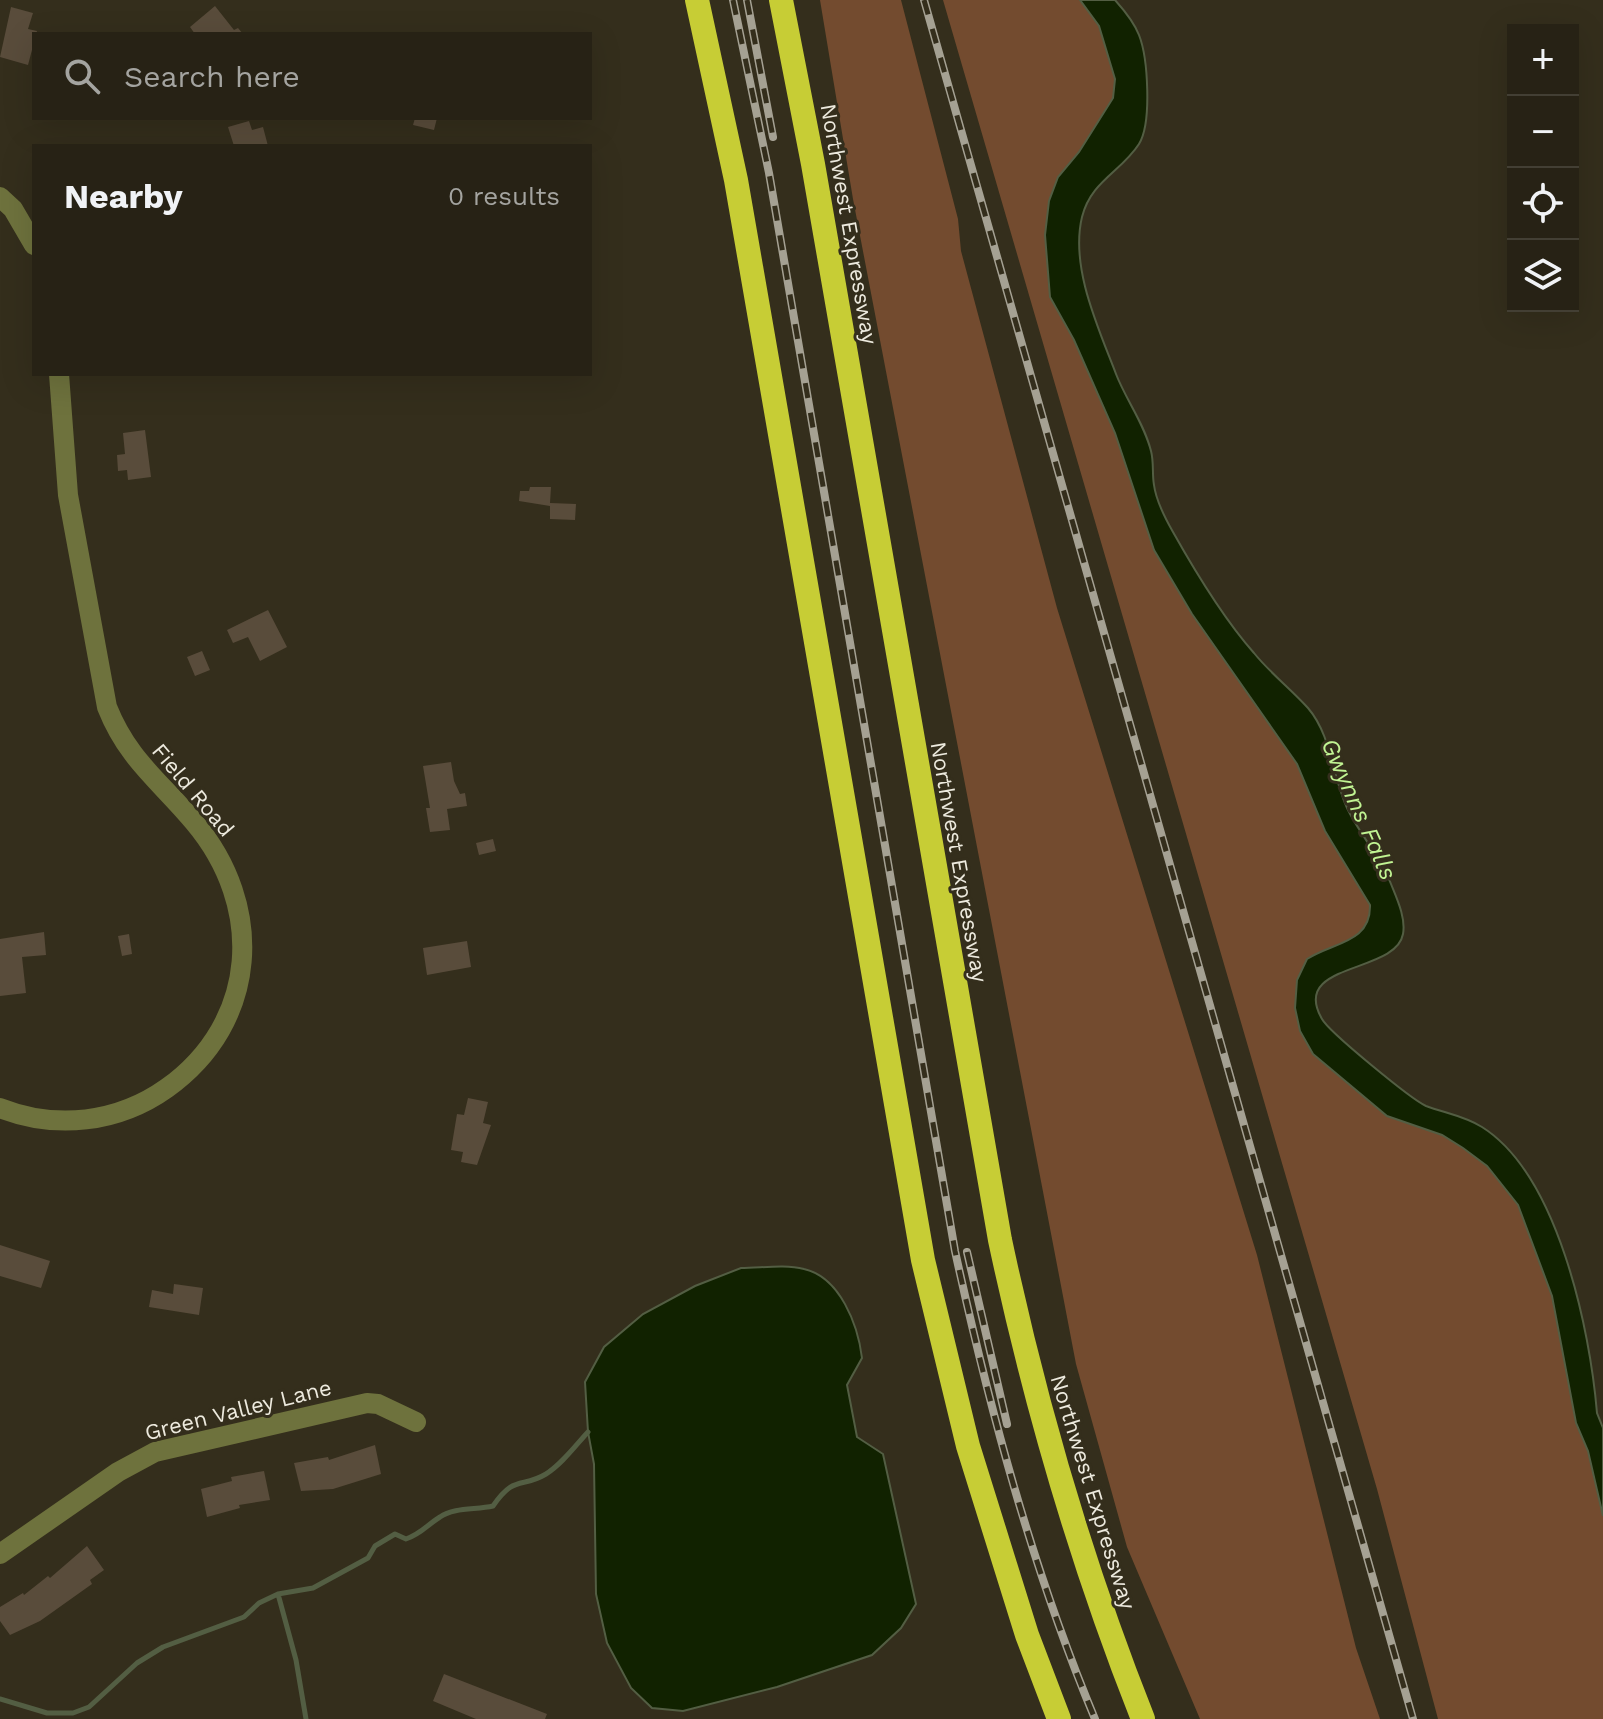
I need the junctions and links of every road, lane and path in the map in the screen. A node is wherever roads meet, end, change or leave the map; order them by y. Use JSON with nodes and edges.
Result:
{"nodes":[{"id":1,"x":697,"y":0,"type":"edge"},
{"id":2,"x":781,"y":0,"type":"edge"},
{"id":3,"x":0,"y":197,"type":"edge"},
{"id":4,"x":32,"y":242,"type":"edge"},
{"id":5,"x":59,"y":376,"type":"edge"},
{"id":6,"x":0,"y":1108,"type":"edge"},
{"id":7,"x":416,"y":1422,"type":"dead end"},
{"id":8,"x":0,"y":1554,"type":"edge"},
{"id":9,"x":1059,"y":1719,"type":"edge"},
{"id":10,"x":1143,"y":1719,"type":"edge"}],
"edges":[{"from":1,"to":9,"type":"highway"},
{"from":2,"to":10,"type":"highway","name":"Northwest Expressway"},
{"from":3,"to":4,"type":"street"},
{"from":5,"to":6,"type":"street","name":"Field Road"},
{"from":7,"to":8,"type":"street","name":"Green Valley Lane"}]}
